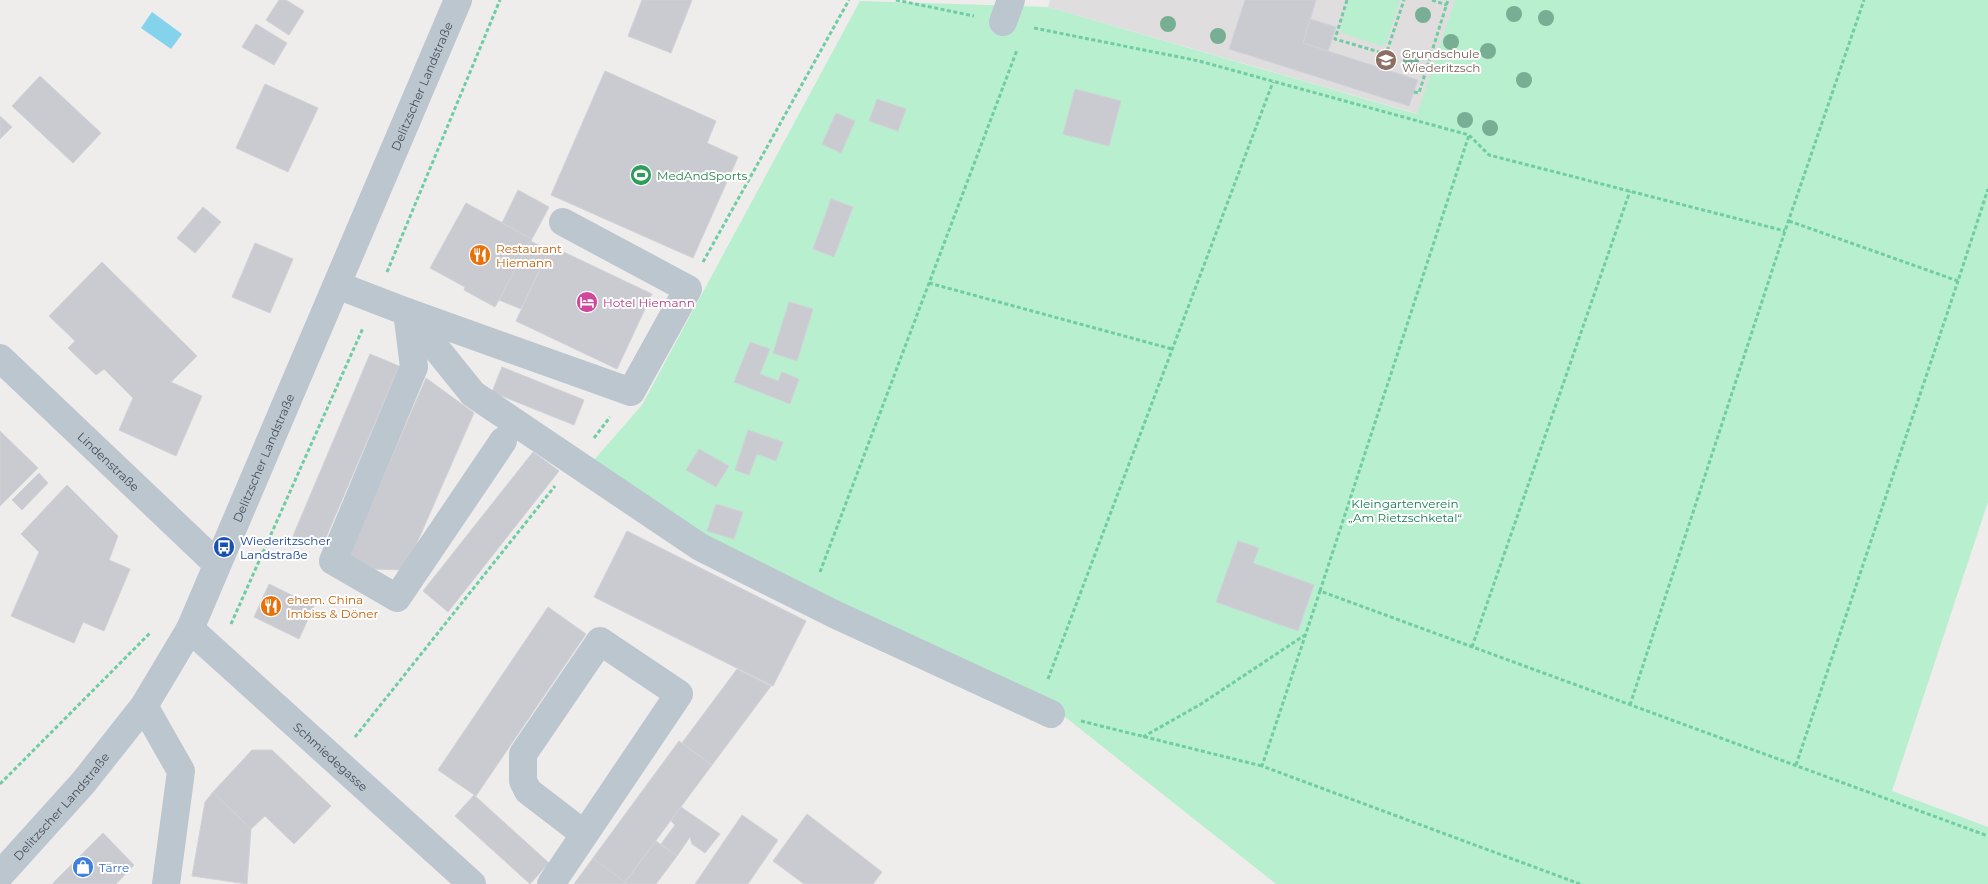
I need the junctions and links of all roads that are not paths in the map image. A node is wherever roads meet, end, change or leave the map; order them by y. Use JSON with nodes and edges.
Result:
{"nodes":[{"id":1,"x":458,"y":0,"type":"edge"},
{"id":2,"x":563,"y":222,"type":"dead end"},
{"id":3,"x":337,"y":285,"type":"junction"},
{"id":4,"x":407,"y":312,"type":"junction"},
{"id":5,"x":0,"y":358,"type":"edge"},
{"id":6,"x":503,"y":441,"type":"dead end"},
{"id":7,"x":217,"y":564,"type":"junction"},
{"id":8,"x":190,"y":629,"type":"junction"},
{"id":9,"x":144,"y":706,"type":"junction"},
{"id":10,"x":1044,"y":711,"type":"road end"},
{"id":11,"x":584,"y":834,"type":"junction"},
{"id":12,"x":0,"y":875,"type":"edge"},
{"id":13,"x":166,"y":884,"type":"edge"},
{"id":14,"x":472,"y":884,"type":"edge"},
{"id":15,"x":551,"y":884,"type":"edge"}],
"edges":[{"from":1,"to":3,"type":"street","name":"Delitzscher Landstraße"},
{"from":2,"to":4,"type":"street"},
{"from":3,"to":4,"type":"street"},
{"from":3,"to":7,"type":"street","name":"Delitzscher Landstraße"},
{"from":4,"to":6,"type":"street"},
{"from":4,"to":10,"type":"street"},
{"from":5,"to":7,"type":"street","name":"Lindenstraße"},
{"from":7,"to":8,"type":"street","name":"Delitzscher Landstraße"},
{"from":8,"to":9,"type":"street","name":"Delitzscher Landstraße"},
{"from":8,"to":14,"type":"street","name":"Schmiedegasse"},
{"from":9,"to":12,"type":"street","name":"Delitzscher Landstraße"},
{"from":9,"to":13,"type":"street"},
{"from":11,"to":11,"type":"street"},
{"from":11,"to":15,"type":"street"}]}
